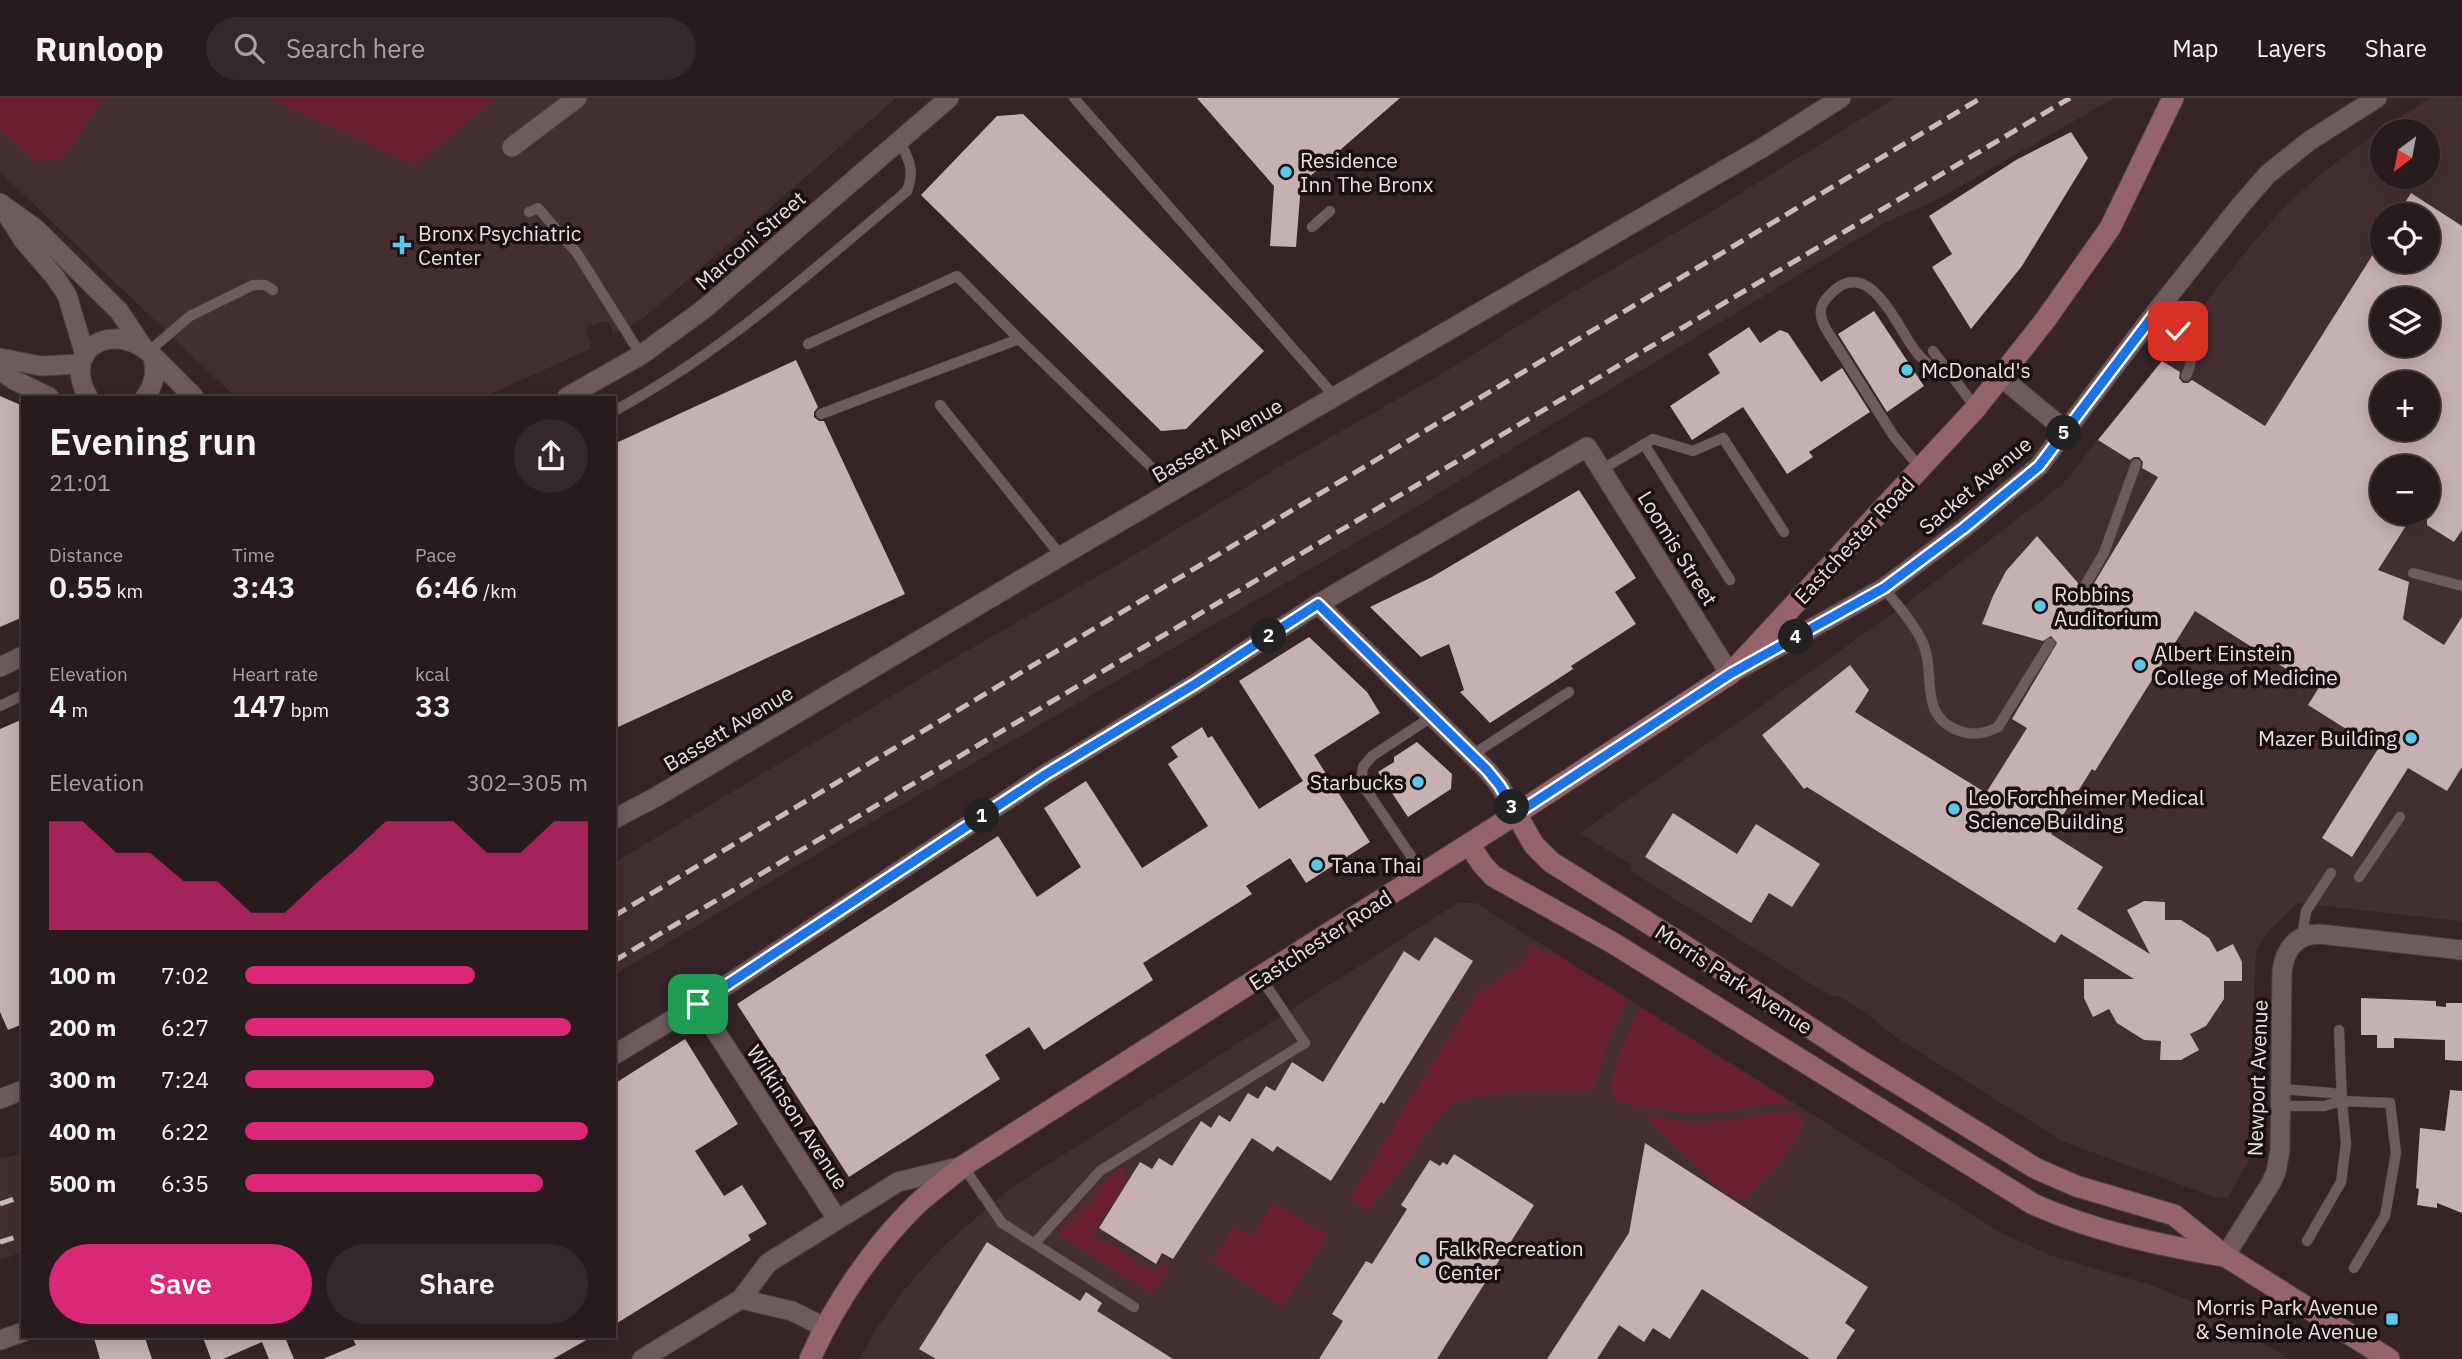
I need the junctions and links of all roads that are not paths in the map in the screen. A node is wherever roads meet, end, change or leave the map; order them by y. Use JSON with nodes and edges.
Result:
{"nodes":[{"id":1,"x":577,"y":98,"type":"edge"},
{"id":2,"x":949,"y":98,"type":"edge"},
{"id":3,"x":1074,"y":98,"type":"edge"},
{"id":4,"x":1842,"y":98,"type":"edge"},
{"id":5,"x":2173,"y":98,"type":"edge"},
{"id":6,"x":2377,"y":98,"type":"edge"},
{"id":7,"x":900,"y":141,"type":"junction"},
{"id":8,"x":512,"y":147,"type":"dead end"},
{"id":9,"x":0,"y":203,"type":"edge"},
{"id":10,"x":1330,"y":211,"type":"dead end"},
{"id":11,"x":529,"y":212,"type":"dead end"},
{"id":12,"x":1312,"y":227,"type":"dead end"},
{"id":13,"x":273,"y":290,"type":"dead end"},
{"id":14,"x":2155,"y":313,"type":"junction"},
{"id":15,"x":1019,"y":340,"type":"junction"},
{"id":16,"x":808,"y":344,"type":"dead end"},
{"id":17,"x":1933,"y":351,"type":"dead end"},
{"id":18,"x":148,"y":352,"type":"junction"},
{"id":19,"x":641,"y":355,"type":"junction"},
{"id":20,"x":0,"y":358,"type":"edge"},
{"id":21,"x":83,"y":359,"type":"junction"},
{"id":22,"x":1947,"y":369,"type":"junction"},
{"id":23,"x":0,"y":370,"type":"edge"},
{"id":24,"x":2186,"y":376,"type":"dead end"},
{"id":25,"x":2001,"y":377,"type":"junction"},
{"id":26,"x":47,"y":396,"type":"edge"},
{"id":27,"x":89,"y":396,"type":"edge"},
{"id":28,"x":146,"y":396,"type":"edge"},
{"id":29,"x":193,"y":396,"type":"edge"},
{"id":30,"x":569,"y":396,"type":"edge"},
{"id":31,"x":1336,"y":398,"type":"junction"},
{"id":32,"x":940,"y":405,"type":"dead end"},
{"id":33,"x":1976,"y":408,"type":"junction"},
{"id":34,"x":616,"y":410,"type":"edge"},
{"id":35,"x":821,"y":414,"type":"dead end"},
{"id":36,"x":2066,"y":431,"type":"junction"},
{"id":37,"x":1644,"y":444,"type":"junction"},
{"id":38,"x":2136,"y":464,"type":"dead end"},
{"id":39,"x":1921,"y":469,"type":"junction"},
{"id":40,"x":1601,"y":470,"type":"junction"},
{"id":41,"x":1175,"y":490,"type":"junction"},
{"id":42,"x":1784,"y":532,"type":"dead end"},
{"id":43,"x":1061,"y":556,"type":"junction"},
{"id":44,"x":2413,"y":573,"type":"dead end"},
{"id":45,"x":1730,"y":580,"type":"dead end"},
{"id":46,"x":2462,"y":586,"type":"edge"},
{"id":47,"x":1884,"y":588,"type":"junction"},
{"id":48,"x":2083,"y":589,"type":"dead end"},
{"id":49,"x":1318,"y":604,"type":"junction"},
{"id":50,"x":2050,"y":643,"type":"dead end"},
{"id":51,"x":21,"y":657,"type":"edge"},
{"id":52,"x":0,"y":667,"type":"edge"},
{"id":53,"x":1730,"y":674,"type":"junction"},
{"id":54,"x":1569,"y":692,"type":"dead end"},
{"id":55,"x":21,"y":696,"type":"edge"},
{"id":56,"x":0,"y":706,"type":"edge"},
{"id":57,"x":1433,"y":716,"type":"junction"},
{"id":58,"x":1472,"y":755,"type":"junction"},
{"id":59,"x":1516,"y":814,"type":"junction"},
{"id":60,"x":2400,"y":817,"type":"dead end"},
{"id":61,"x":616,"y":818,"type":"edge"},
{"id":62,"x":1469,"y":844,"type":"junction"},
{"id":63,"x":2331,"y":873,"type":"dead end"},
{"id":64,"x":1423,"y":874,"type":"junction"},
{"id":65,"x":2359,"y":877,"type":"dead end"},
{"id":66,"x":2302,"y":936,"type":"junction"},
{"id":67,"x":2462,"y":950,"type":"edge"},
{"id":68,"x":1261,"y":978,"type":"junction"},
{"id":69,"x":698,"y":1004,"type":"junction"},
{"id":70,"x":2339,"y":1030,"type":"dead end"},
{"id":71,"x":616,"y":1054,"type":"edge"},
{"id":72,"x":21,"y":1091,"type":"edge"},
{"id":73,"x":2281,"y":1098,"type":"junction"},
{"id":74,"x":0,"y":1100,"type":"edge"},
{"id":75,"x":2342,"y":1101,"type":"junction"},
{"id":76,"x":962,"y":1166,"type":"junction"},
{"id":77,"x":837,"y":1219,"type":"junction"},
{"id":78,"x":2307,"y":1241,"type":"dead end"},
{"id":79,"x":1035,"y":1243,"type":"junction"},
{"id":80,"x":2225,"y":1256,"type":"junction"},
{"id":81,"x":2354,"y":1268,"type":"dead end"},
{"id":82,"x":741,"y":1299,"type":"junction"},
{"id":83,"x":1134,"y":1307,"type":"dead end"},
{"id":84,"x":824,"y":1327,"type":"junction"},
{"id":85,"x":21,"y":1333,"type":"edge"},
{"id":86,"x":0,"y":1340,"type":"edge"},
{"id":87,"x":642,"y":1359,"type":"edge"},
{"id":88,"x":810,"y":1359,"type":"edge"},
{"id":89,"x":2389,"y":1359,"type":"edge"}],
"edges":[{"from":1,"to":8,"type":"street"},
{"from":2,"to":7,"type":"street","name":"Marconi Street"},
{"from":3,"to":31,"type":"lane"},
{"from":4,"to":31,"type":"street","name":"Bassett Avenue"},
{"from":5,"to":25,"type":"main road","name":"Eastchester Road"},
{"from":6,"to":14,"type":"street","name":"Sacket Avenue"},
{"from":7,"to":19,"type":"street","name":"Marconi Street"},
{"from":7,"to":34,"type":"lane"},
{"from":9,"to":18,"type":"street"},
{"from":9,"to":21,"type":"street"},
{"from":10,"to":12,"type":"lane"},
{"from":11,"to":19,"type":"lane"},
{"from":13,"to":18,"type":"lane"},
{"from":14,"to":24,"type":"lane"},
{"from":14,"to":36,"type":"street","name":"Sacket Avenue"},
{"from":15,"to":16,"type":"lane"},
{"from":15,"to":35,"type":"lane"},
{"from":15,"to":41,"type":"lane"},
{"from":17,"to":22,"type":"lane"},
{"from":18,"to":21,"type":"street"},
{"from":18,"to":28,"type":"street"},
{"from":18,"to":29,"type":"street"},
{"from":19,"to":30,"type":"street","name":"Marconi Street"},
{"from":20,"to":21,"type":"street"},
{"from":21,"to":27,"type":"street"},
{"from":22,"to":33,"type":"lane"},
{"from":22,"to":39,"type":"lane"},
{"from":23,"to":26,"type":"street"},
{"from":25,"to":33,"type":"main road","name":"Eastchester Road"},
{"from":25,"to":36,"type":"street"},
{"from":31,"to":41,"type":"street","name":"Bassett Avenue"},
{"from":32,"to":43,"type":"lane"},
{"from":33,"to":39,"type":"main road","name":"Eastchester Road"},
{"from":36,"to":47,"type":"street","name":"Sacket Avenue"},
{"from":37,"to":40,"type":"lane"},
{"from":37,"to":42,"type":"lane"},
{"from":37,"to":45,"type":"lane"},
{"from":38,"to":48,"type":"lane"},
{"from":39,"to":53,"type":"main road","name":"Eastchester Road"},
{"from":40,"to":49,"type":"street","name":"Loomis Street"},
{"from":40,"to":53,"type":"street","name":"Loomis Street"},
{"from":41,"to":43,"type":"street","name":"Bassett Avenue"},
{"from":43,"to":61,"type":"street","name":"Bassett Avenue"},
{"from":44,"to":46,"type":"lane"},
{"from":47,"to":50,"type":"lane"},
{"from":47,"to":53,"type":"street","name":"Sacket Avenue"},
{"from":49,"to":57,"type":"street","name":"Morris Park Avenue"},
{"from":49,"to":69,"type":"street"},
{"from":51,"to":52,"type":"street"},
{"from":53,"to":59,"type":"main road","name":"Eastchester Road"},
{"from":54,"to":58,"type":"lane"},
{"from":55,"to":56,"type":"lane"},
{"from":57,"to":58,"type":"street","name":"Morris Park Avenue"},
{"from":57,"to":64,"type":"lane"},
{"from":58,"to":59,"type":"street","name":"Morris Park Avenue"},
{"from":59,"to":62,"type":"main road","name":"Eastchester Road"},
{"from":59,"to":80,"type":"main road","name":"Morris Park Avenue"},
{"from":60,"to":65,"type":"lane"},
{"from":62,"to":64,"type":"main road","name":"Eastchester Road"},
{"from":62,"to":80,"type":"main road","name":"Morris Park Avenue"},
{"from":63,"to":66,"type":"lane"},
{"from":64,"to":68,"type":"main road","name":"Eastchester Road"},
{"from":66,"to":67,"type":"street"},
{"from":66,"to":73,"type":"street","name":"Newport Avenue"},
{"from":68,"to":76,"type":"main road","name":"Eastchester Road"},
{"from":68,"to":79,"type":"lane"},
{"from":69,"to":71,"type":"street"},
{"from":69,"to":77,"type":"street","name":"Wilkinson Avenue"},
{"from":70,"to":75,"type":"lane"},
{"from":72,"to":74,"type":"street"},
{"from":73,"to":75,"type":"lane"},
{"from":73,"to":75,"type":"lane"},
{"from":73,"to":80,"type":"street","name":"Newport Avenue"},
{"from":75,"to":78,"type":"lane"},
{"from":75,"to":81,"type":"lane"},
{"from":76,"to":77,"type":"street","name":"Eastchester Road"},
{"from":76,"to":79,"type":"lane"},
{"from":76,"to":84,"type":"main road","name":"Eastchester Road"},
{"from":77,"to":82,"type":"street","name":"Eastchester Road"},
{"from":79,"to":83,"type":"lane"},
{"from":80,"to":89,"type":"main road","name":"Morris Park Avenue"},
{"from":82,"to":84,"type":"street"},
{"from":82,"to":87,"type":"street"},
{"from":84,"to":88,"type":"main road","name":"Eastchester Road"},
{"from":85,"to":86,"type":"street"}]}
